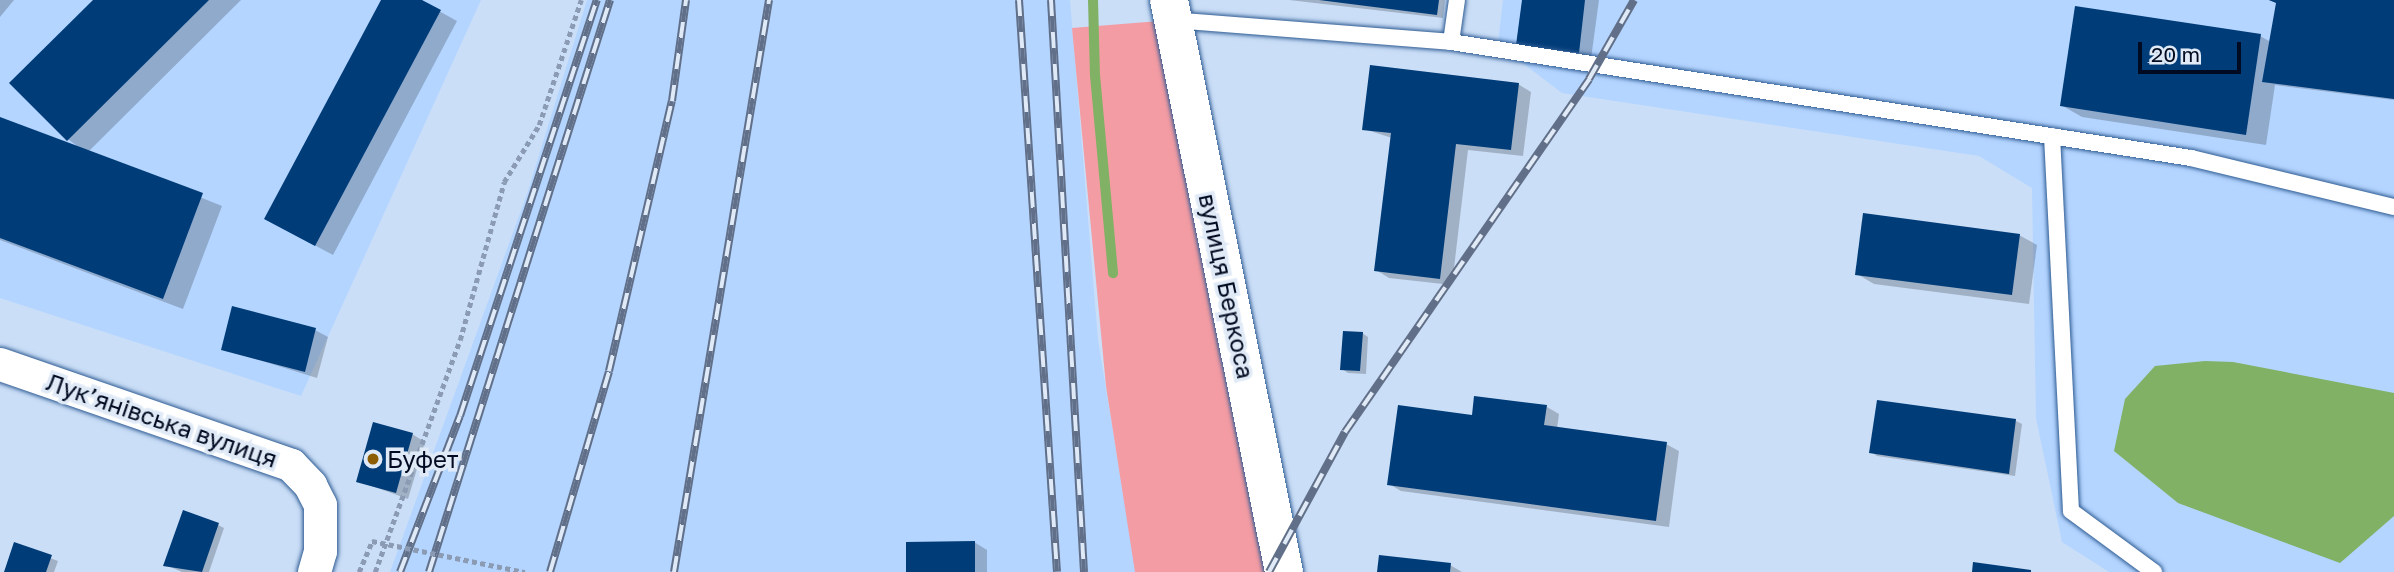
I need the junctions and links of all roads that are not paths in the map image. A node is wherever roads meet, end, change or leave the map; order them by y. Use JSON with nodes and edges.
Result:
{"nodes":[{"id":1,"x":1457,"y":0,"type":"edge"},
{"id":2,"x":1171,"y":10,"type":"edge"},
{"id":3,"x":1451,"y":41,"type":"junction"},
{"id":4,"x":2052,"y":136,"type":"junction"},
{"id":5,"x":2394,"y":207,"type":"edge"},
{"id":6,"x":0,"y":364,"type":"edge"},
{"id":7,"x":314,"y":572,"type":"edge"},
{"id":8,"x":1284,"y":572,"type":"edge"},
{"id":9,"x":2154,"y":572,"type":"edge"}],
"edges":[{"from":1,"to":3,"type":"lane"},
{"from":2,"to":3,"type":"lane"},
{"from":2,"to":8,"type":"street","name":"вулиця Беркоса"},
{"from":3,"to":4,"type":"lane"},
{"from":4,"to":5,"type":"lane"},
{"from":4,"to":9,"type":"lane"},
{"from":6,"to":7,"type":"street","name":"Лук’янівська вулиця"}]}
